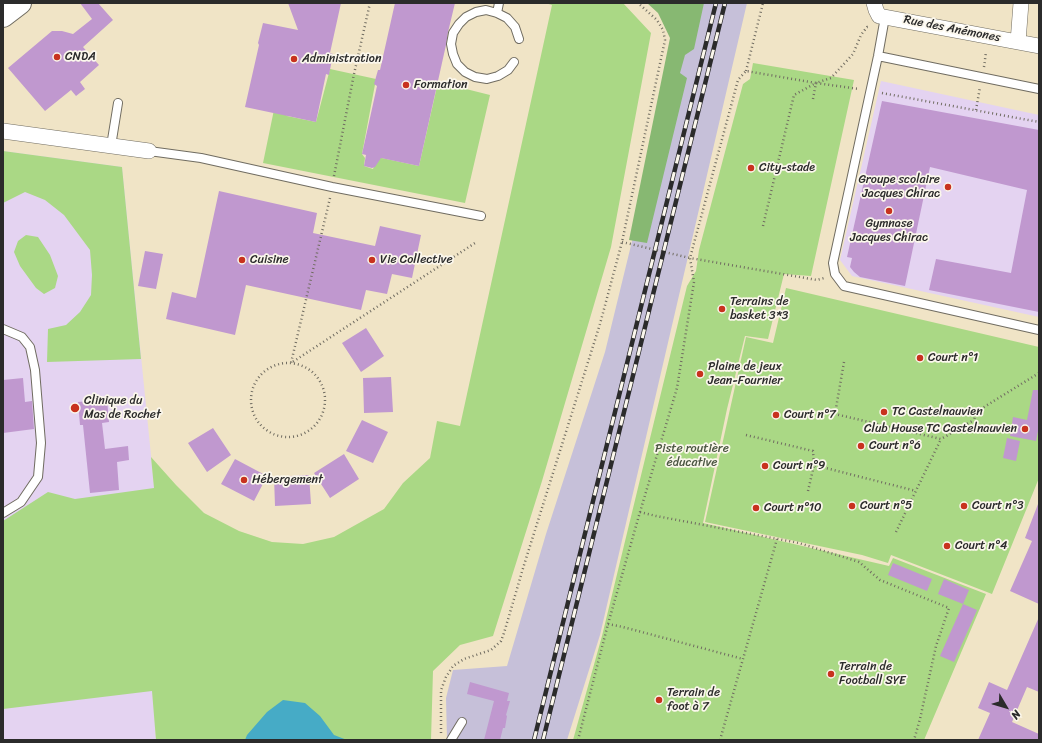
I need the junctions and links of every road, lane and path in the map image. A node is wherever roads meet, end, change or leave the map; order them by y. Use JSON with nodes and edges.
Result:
{"nodes":[{"id":1,"x":20,"y":3,"type":"edge"},
{"id":2,"x":370,"y":3,"type":"edge"},
{"id":3,"x":499,"y":3,"type":"edge"},
{"id":4,"x":638,"y":3,"type":"edge"},
{"id":5,"x":763,"y":3,"type":"edge"},
{"id":6,"x":874,"y":3,"type":"edge"},
{"id":7,"x":1021,"y":3,"type":"edge"},
{"id":8,"x":497,"y":12,"type":"junction"},
{"id":9,"x":3,"y":16,"type":"edge"},
{"id":10,"x":885,"y":20,"type":"junction"},
{"id":11,"x":519,"y":39,"type":"dead end"},
{"id":12,"x":1018,"y":42,"type":"junction"},
{"id":13,"x":1039,"y":46,"type":"edge"},
{"id":14,"x":878,"y":56,"type":"junction"},
{"id":15,"x":514,"y":62,"type":"dead end"},
{"id":16,"x":746,"y":71,"type":"junction"},
{"id":17,"x":816,"y":83,"type":"junction"},
{"id":18,"x":1039,"y":89,"type":"edge"},
{"id":19,"x":870,"y":92,"type":"junction"},
{"id":20,"x":813,"y":99,"type":"dead end"},
{"id":21,"x":118,"y":103,"type":"dead end"},
{"id":22,"x":1039,"y":122,"type":"edge"},
{"id":23,"x":3,"y":131,"type":"edge"},
{"id":24,"x":111,"y":146,"type":"junction"},
{"id":25,"x":149,"y":151,"type":"joint"},
{"id":26,"x":332,"y":187,"type":"junction"},
{"id":27,"x":480,"y":216,"type":"dead end"},
{"id":28,"x":763,"y":226,"type":"dead end"},
{"id":29,"x":475,"y":242,"type":"dead end"},
{"id":30,"x":622,"y":242,"type":"junction"},
{"id":31,"x":690,"y":258,"type":"junction"},
{"id":32,"x":835,"y":274,"type":"junction"},
{"id":33,"x":3,"y":329,"type":"edge"},
{"id":34,"x":1039,"y":330,"type":"edge"},
{"id":35,"x":844,"y":362,"type":"dead end"},
{"id":36,"x":291,"y":363,"type":"junction"},
{"id":37,"x":1039,"y":373,"type":"edge"},
{"id":38,"x":974,"y":420,"type":"junction"},
{"id":39,"x":1011,"y":432,"type":"dead end"},
{"id":40,"x":746,"y":435,"type":"dead end"},
{"id":41,"x":941,"y":439,"type":"junction"},
{"id":42,"x":814,"y":465,"type":"junction"},
{"id":43,"x":808,"y":491,"type":"dead end"},
{"id":44,"x":916,"y":491,"type":"junction"},
{"id":45,"x":640,"y":512,"type":"junction"},
{"id":46,"x":3,"y":513,"type":"edge"},
{"id":47,"x":896,"y":532,"type":"dead end"},
{"id":48,"x":777,"y":539,"type":"junction"},
{"id":49,"x":608,"y":624,"type":"junction"},
{"id":50,"x":743,"y":659,"type":"junction"},
{"id":51,"x":462,"y":722,"type":"dead end"},
{"id":52,"x":441,"y":740,"type":"edge"},
{"id":53,"x":451,"y":740,"type":"edge"},
{"id":54,"x":578,"y":740,"type":"edge"},
{"id":55,"x":720,"y":740,"type":"edge"},
{"id":56,"x":914,"y":740,"type":"edge"}],
"edges":[{"from":1,"to":9,"type":"main road"},
{"from":2,"to":26,"type":"path"},
{"from":3,"to":8,"type":"lane"},
{"from":4,"to":30,"type":"path"},
{"from":5,"to":16,"type":"path"},
{"from":6,"to":10,"type":"street"},
{"from":7,"to":12,"type":"street"},
{"from":8,"to":11,"type":"lane"},
{"from":8,"to":15,"type":"lane"},
{"from":10,"to":12,"type":"street","name":"Rue des Anémones"},
{"from":10,"to":14,"type":"lane"},
{"from":10,"to":17,"type":"path"},
{"from":12,"to":13,"type":"street","name":"Rue des Anémones"},
{"from":14,"to":18,"type":"lane"},
{"from":14,"to":19,"type":"lane"},
{"from":16,"to":17,"type":"path"},
{"from":16,"to":31,"type":"path"},
{"from":17,"to":19,"type":"path"},
{"from":17,"to":20,"type":"path"},
{"from":17,"to":28,"type":"path"},
{"from":19,"to":22,"type":"path"},
{"from":19,"to":32,"type":"lane"},
{"from":21,"to":24,"type":"lane"},
{"from":23,"to":24,"type":"street"},
{"from":24,"to":25,"type":"street"},
{"from":25,"to":26,"type":"lane"},
{"from":26,"to":27,"type":"lane"},
{"from":26,"to":36,"type":"path"},
{"from":29,"to":36,"type":"path"},
{"from":30,"to":31,"type":"path"},
{"from":30,"to":52,"type":"path"},
{"from":31,"to":32,"type":"path"},
{"from":31,"to":45,"type":"path"},
{"from":32,"to":34,"type":"lane"},
{"from":33,"to":46,"type":"lane"},
{"from":35,"to":41,"type":"path"},
{"from":36,"to":36,"type":"path"},
{"from":37,"to":38,"type":"path"},
{"from":38,"to":39,"type":"path"},
{"from":38,"to":41,"type":"path"},
{"from":40,"to":42,"type":"path"},
{"from":41,"to":44,"type":"path"},
{"from":42,"to":43,"type":"path"},
{"from":42,"to":44,"type":"path"},
{"from":44,"to":47,"type":"path"},
{"from":45,"to":48,"type":"path"},
{"from":45,"to":49,"type":"path"},
{"from":48,"to":50,"type":"path"},
{"from":48,"to":56,"type":"path"},
{"from":49,"to":50,"type":"path"},
{"from":49,"to":54,"type":"path"},
{"from":50,"to":55,"type":"path"},
{"from":51,"to":53,"type":"lane"}]}
